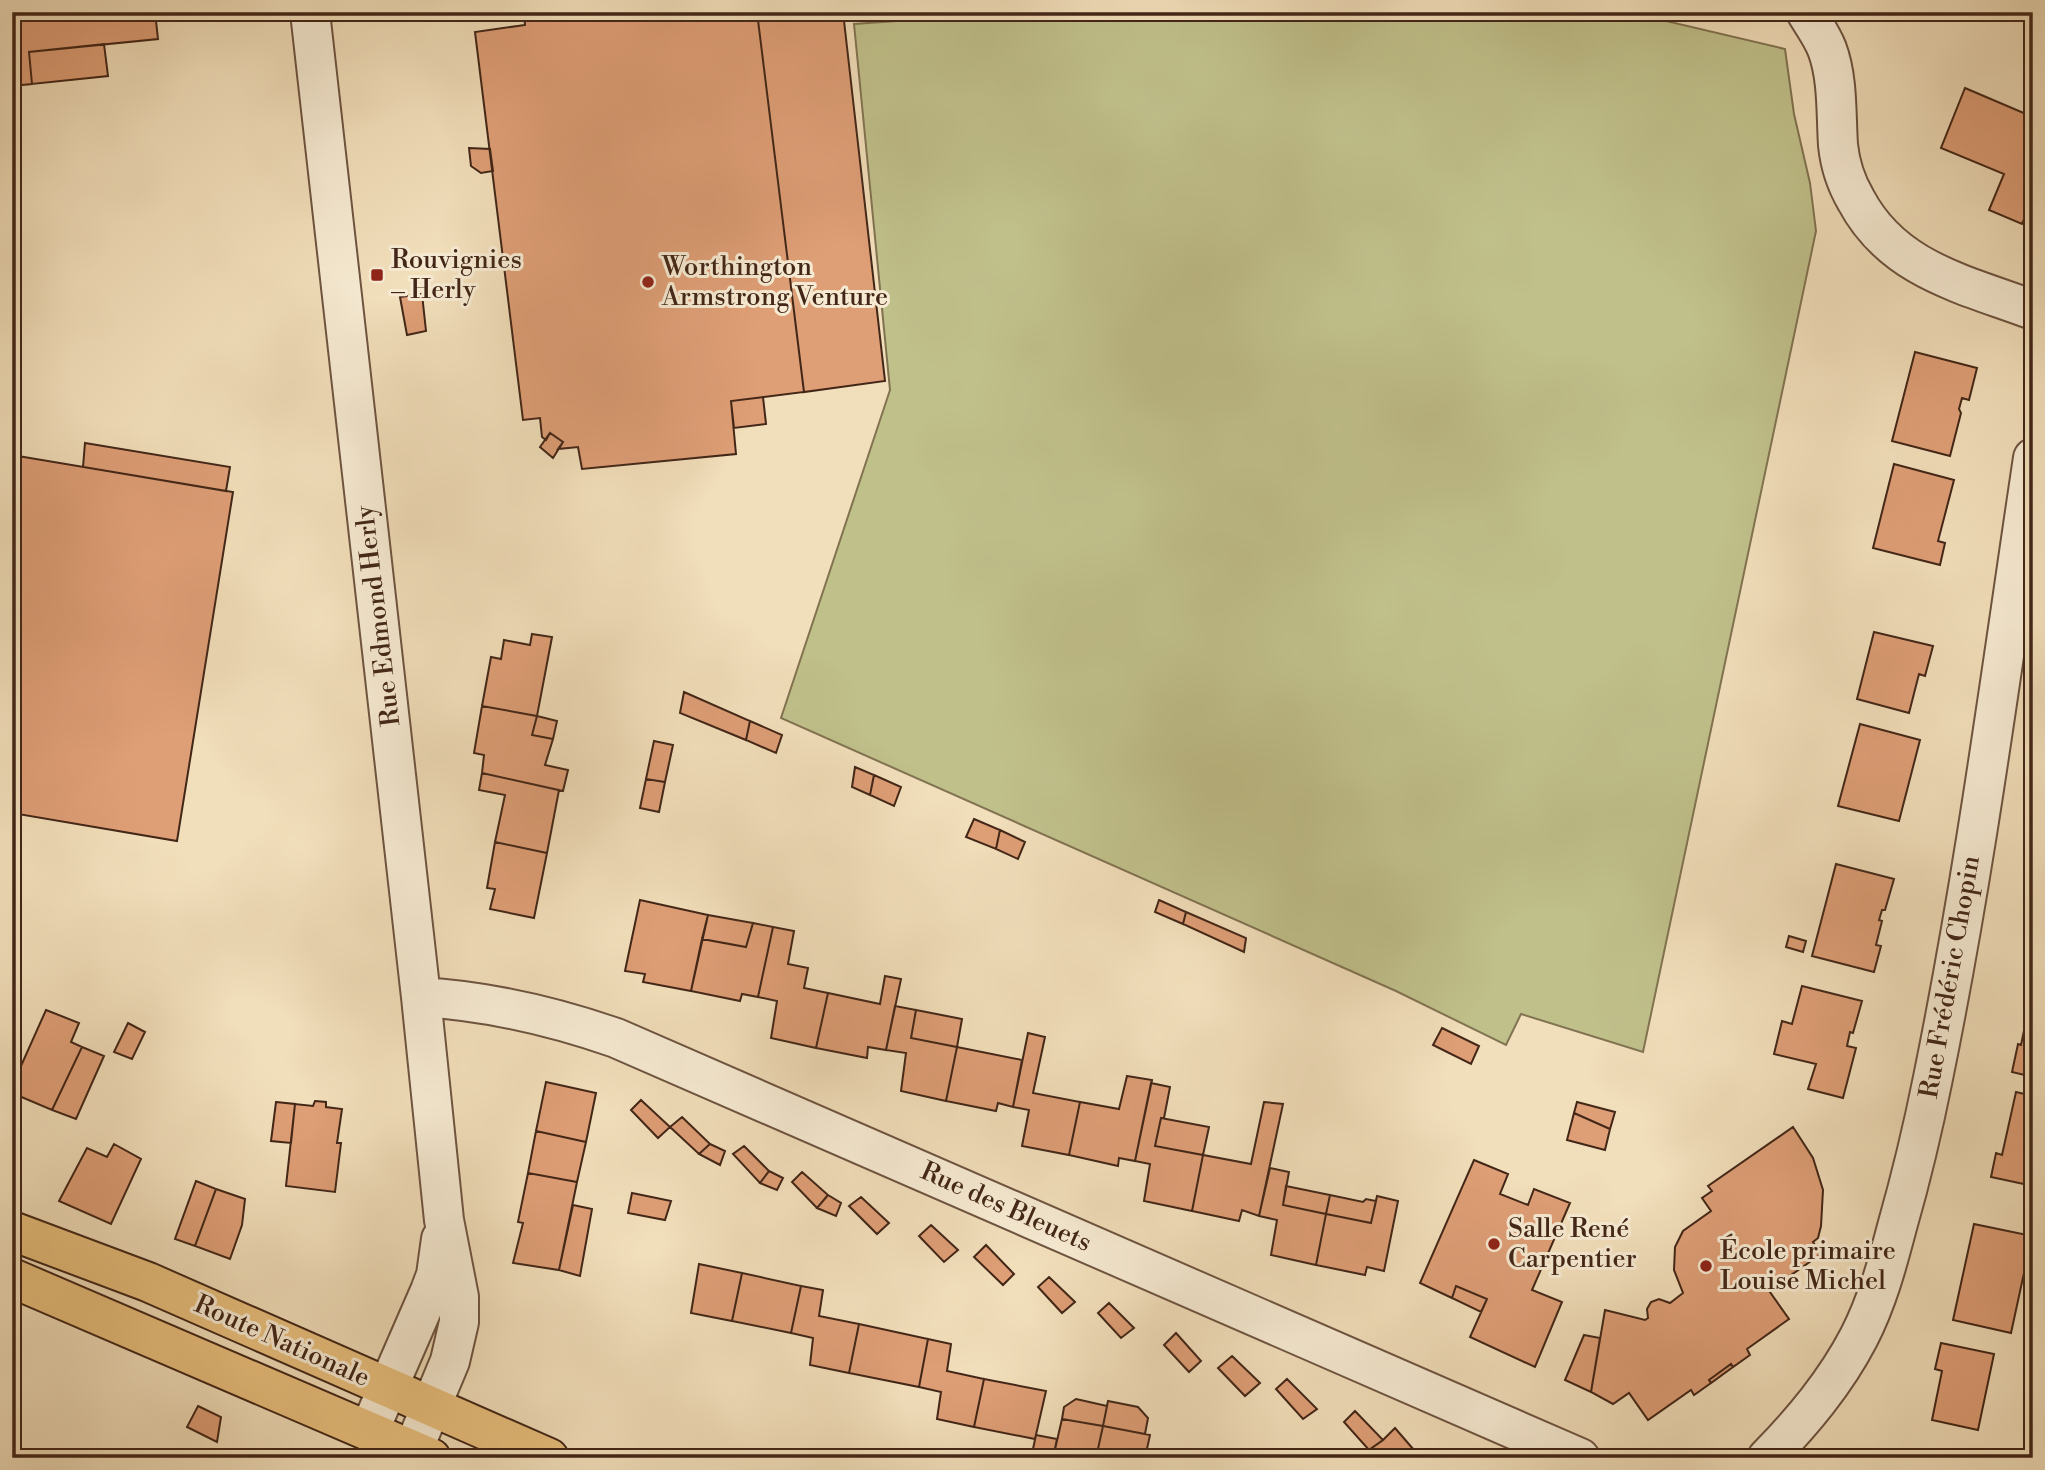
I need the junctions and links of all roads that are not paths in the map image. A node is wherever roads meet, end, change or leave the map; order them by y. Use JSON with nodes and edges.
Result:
{"nodes":[{"id":1,"x":310,"y":12,"type":"edge"},
{"id":2,"x":1805,"y":12,"type":"edge"},
{"id":3,"x":2033,"y":310,"type":"edge"},
{"id":4,"x":2033,"y":458,"type":"edge"},
{"id":5,"x":421,"y":997,"type":"junction"},
{"id":6,"x":444,"y":1220,"type":"junction"},
{"id":7,"x":12,"y":1231,"type":"edge"},
{"id":8,"x":12,"y":1278,"type":"edge"},
{"id":9,"x":387,"y":1388,"type":"junction"},
{"id":10,"x":430,"y":1407,"type":"junction"},
{"id":11,"x":369,"y":1431,"type":"junction"},
{"id":12,"x":422,"y":1454,"type":"edge"},
{"id":13,"x":549,"y":1458,"type":"edge"},
{"id":14,"x":1580,"y":1458,"type":"edge"},
{"id":15,"x":1767,"y":1458,"type":"edge"}],
"edges":[{"from":1,"to":5,"type":"street","name":"Rue Edmond Herly"},
{"from":2,"to":3,"type":"street"},
{"from":4,"to":15,"type":"street","name":"Rue Frédéric Chopin"},
{"from":5,"to":6,"type":"street","name":"Rue Edmond Herly"},
{"from":5,"to":14,"type":"street","name":"Rue des Bleuets"},
{"from":6,"to":9,"type":"street","name":"Rue Edmond Herly"},
{"from":6,"to":10,"type":"street","name":"Rue Edmond Herly"},
{"from":7,"to":9,"type":"main road","name":"Route Nationale"},
{"from":8,"to":11,"type":"main road","name":"Route Nationale"},
{"from":9,"to":10,"type":"main road","name":"Route Nationale"},
{"from":9,"to":11,"type":"street","name":"Rue Edmond Herly"},
{"from":10,"to":12,"type":"street","name":"Rue Edmond Herly"},
{"from":10,"to":13,"type":"main road","name":"Route Nationale"},
{"from":11,"to":12,"type":"main road","name":"Route Nationale"}]}
